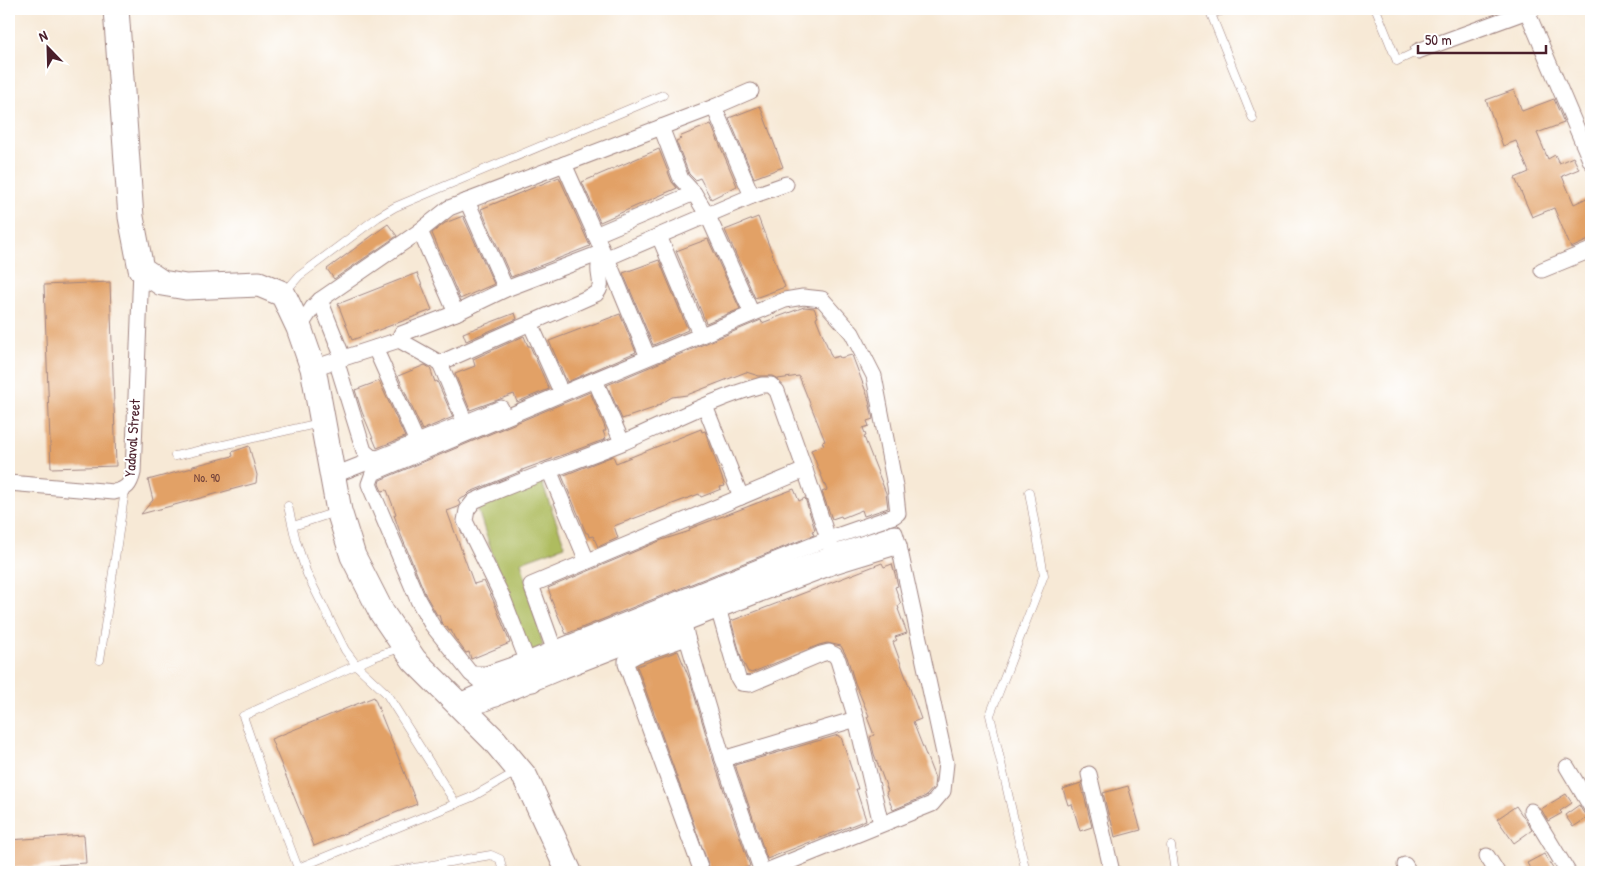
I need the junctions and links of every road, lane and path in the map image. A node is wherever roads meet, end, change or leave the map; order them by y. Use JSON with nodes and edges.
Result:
{"nodes":[{"id":1,"x":116,"y":9,"type":"edge"},
{"id":2,"x":1228,"y":9,"type":"edge"},
{"id":3,"x":1376,"y":9,"type":"edge"},
{"id":4,"x":1529,"y":10,"type":"edge"},
{"id":5,"x":1418,"y":51,"type":"joint"},
{"id":6,"x":751,"y":91,"type":"dead end"},
{"id":7,"x":663,"y":95,"type":"dead end"},
{"id":8,"x":714,"y":107,"type":"junction"},
{"id":9,"x":1253,"y":119,"type":"dead end"},
{"id":10,"x":661,"y":127,"type":"junction"},
{"id":11,"x":1591,"y":162,"type":"edge"},
{"id":12,"x":564,"y":164,"type":"junction"},
{"id":13,"x":786,"y":184,"type":"dead end"},
{"id":14,"x":694,"y":193,"type":"junction"},
{"id":15,"x":752,"y":196,"type":"junction"},
{"id":16,"x":466,"y":201,"type":"junction"},
{"id":17,"x":708,"y":216,"type":"junction"},
{"id":18,"x":420,"y":231,"type":"junction"},
{"id":19,"x":595,"y":235,"type":"junction"},
{"id":20,"x":659,"y":236,"type":"junction"},
{"id":21,"x":1591,"y":250,"type":"edge"},
{"id":22,"x":607,"y":258,"type":"junction"},
{"id":23,"x":141,"y":269,"type":"junction"},
{"id":24,"x":1542,"y":270,"type":"dead end"},
{"id":25,"x":506,"y":289,"type":"junction"},
{"id":26,"x":792,"y":289,"type":"dead end"},
{"id":27,"x":283,"y":294,"type":"junction"},
{"id":28,"x":320,"y":300,"type":"junction"},
{"id":29,"x":749,"y":307,"type":"junction"},
{"id":30,"x":456,"y":312,"type":"junction"},
{"id":31,"x":530,"y":323,"type":"junction"},
{"id":32,"x":299,"y":328,"type":"junction"},
{"id":33,"x":698,"y":328,"type":"junction"},
{"id":34,"x":399,"y":340,"type":"junction"},
{"id":35,"x":375,"y":348,"type":"junction"},
{"id":36,"x":645,"y":350,"type":"junction"},
{"id":37,"x":331,"y":362,"type":"junction"},
{"id":38,"x":440,"y":363,"type":"junction"},
{"id":39,"x":596,"y":380,"type":"junction"},
{"id":40,"x":558,"y":386,"type":"junction"},
{"id":41,"x":705,"y":406,"type":"junction"},
{"id":42,"x":323,"y":422,"type":"junction"},
{"id":43,"x":466,"y":422,"type":"junction"},
{"id":44,"x":417,"y":442,"type":"junction"},
{"id":45,"x":622,"y":442,"type":"junction"},
{"id":46,"x":176,"y":456,"type":"dead end"},
{"id":47,"x":378,"y":458,"type":"junction"},
{"id":48,"x":549,"y":470,"type":"junction"},
{"id":49,"x":805,"y":470,"type":"junction"},
{"id":50,"x":332,"y":476,"type":"junction"},
{"id":51,"x":9,"y":483,"type":"edge"},
{"id":52,"x":124,"y":490,"type":"junction"},
{"id":53,"x":1029,"y":492,"type":"dead end"},
{"id":54,"x":741,"y":497,"type":"junction"},
{"id":55,"x":288,"y":506,"type":"dead end"},
{"id":56,"x":338,"y":511,"type":"junction"},
{"id":57,"x":293,"y":526,"type":"junction"},
{"id":58,"x":900,"y":551,"type":"junction"},
{"id":59,"x":833,"y":552,"type":"junction"},
{"id":60,"x":587,"y":561,"type":"junction"},
{"id":61,"x":719,"y":610,"type":"junction"},
{"id":62,"x":681,"y":626,"type":"junction"},
{"id":63,"x":404,"y":646,"type":"junction"},
{"id":64,"x":100,"y":660,"type":"dead end"},
{"id":65,"x":558,"y":660,"type":"junction"},
{"id":66,"x":358,"y":666,"type":"junction"},
{"id":67,"x":530,"y":673,"type":"junction"},
{"id":68,"x":471,"y":674,"type":"junction"},
{"id":69,"x":491,"y":694,"type":"junction"},
{"id":70,"x":462,"y":706,"type":"junction"},
{"id":71,"x":856,"y":719,"type":"junction"},
{"id":72,"x":723,"y":759,"type":"junction"},
{"id":73,"x":1567,"y":767,"type":"dead end"},
{"id":74,"x":519,"y":770,"type":"junction"},
{"id":75,"x":1089,"y":774,"type":"dead end"},
{"id":76,"x":456,"y":804,"type":"junction"},
{"id":77,"x":1591,"y":807,"type":"edge"},
{"id":78,"x":1531,"y":811,"type":"dead end"},
{"id":79,"x":881,"y":824,"type":"junction"},
{"id":80,"x":1171,"y":846,"type":"dead end"},
{"id":81,"x":1487,"y":856,"type":"dead end"},
{"id":82,"x":391,"y":872,"type":"edge"},
{"id":83,"x":503,"y":872,"type":"edge"},
{"id":84,"x":569,"y":872,"type":"edge"},
{"id":85,"x":702,"y":872,"type":"edge"},
{"id":86,"x":763,"y":872,"type":"edge"},
{"id":87,"x":786,"y":872,"type":"edge"},
{"id":88,"x":796,"y":872,"type":"edge"},
{"id":89,"x":1026,"y":872,"type":"edge"},
{"id":90,"x":1112,"y":872,"type":"edge"},
{"id":91,"x":1175,"y":872,"type":"edge"},
{"id":92,"x":1497,"y":872,"type":"edge"},
{"id":93,"x":1568,"y":872,"type":"edge"}],
"edges":[{"from":1,"to":23,"type":"main road"},
{"from":2,"to":9,"type":"lane"},
{"from":3,"to":5,"type":"lane"},
{"from":4,"to":5,"type":"street"},
{"from":4,"to":11,"type":"street"},
{"from":6,"to":8,"type":"street"},
{"from":7,"to":27,"type":"lane"},
{"from":8,"to":10,"type":"street"},
{"from":8,"to":15,"type":"street"},
{"from":10,"to":12,"type":"street"},
{"from":10,"to":14,"type":"street"},
{"from":12,"to":16,"type":"street"},
{"from":12,"to":19,"type":"street"},
{"from":13,"to":15,"type":"street"},
{"from":14,"to":17,"type":"street"},
{"from":14,"to":19,"type":"street"},
{"from":15,"to":17,"type":"street"},
{"from":16,"to":18,"type":"street"},
{"from":16,"to":25,"type":"street"},
{"from":17,"to":20,"type":"street"},
{"from":17,"to":29,"type":"street"},
{"from":18,"to":28,"type":"street"},
{"from":18,"to":30,"type":"street"},
{"from":19,"to":25,"type":"street"},
{"from":20,"to":22,"type":"street"},
{"from":20,"to":33,"type":"street"},
{"from":21,"to":24,"type":"street"},
{"from":22,"to":31,"type":"street"},
{"from":22,"to":36,"type":"street"},
{"from":23,"to":27,"type":"main road"},
{"from":23,"to":52,"type":"street","name":"Yadaval Street"},
{"from":25,"to":30,"type":"street"},
{"from":26,"to":29,"type":"street"},
{"from":27,"to":32,"type":"main road"},
{"from":28,"to":32,"type":"street"},
{"from":28,"to":37,"type":"street"},
{"from":29,"to":33,"type":"street"},
{"from":30,"to":34,"type":"street"},
{"from":31,"to":38,"type":"street"},
{"from":31,"to":40,"type":"street"},
{"from":32,"to":37,"type":"main road"},
{"from":33,"to":36,"type":"street"},
{"from":34,"to":35,"type":"street"},
{"from":34,"to":38,"type":"street"},
{"from":35,"to":37,"type":"street"},
{"from":35,"to":44,"type":"street"},
{"from":36,"to":40,"type":"street"},
{"from":37,"to":42,"type":"main road"},
{"from":37,"to":47,"type":"street"},
{"from":38,"to":43,"type":"street"},
{"from":39,"to":45,"type":"street"},
{"from":39,"to":59,"type":"street"},
{"from":39,"to":68,"type":"street"},
{"from":40,"to":43,"type":"street"},
{"from":41,"to":45,"type":"street"},
{"from":41,"to":49,"type":"street"},
{"from":41,"to":54,"type":"street"},
{"from":42,"to":46,"type":"lane"},
{"from":42,"to":50,"type":"main road"},
{"from":43,"to":44,"type":"street"},
{"from":44,"to":47,"type":"street"},
{"from":45,"to":48,"type":"street"},
{"from":47,"to":50,"type":"street"},
{"from":48,"to":60,"type":"street"},
{"from":48,"to":67,"type":"street"},
{"from":49,"to":54,"type":"street"},
{"from":49,"to":59,"type":"street"},
{"from":50,"to":56,"type":"main road"},
{"from":51,"to":52,"type":"street","name":"Yadaval Street"},
{"from":52,"to":64,"type":"lane"},
{"from":53,"to":89,"type":"lane"},
{"from":54,"to":60,"type":"street"},
{"from":55,"to":57,"type":"lane"},
{"from":56,"to":57,"type":"lane"},
{"from":56,"to":63,"type":"main road"},
{"from":57,"to":66,"type":"lane"},
{"from":58,"to":59,"type":"street"},
{"from":58,"to":61,"type":"street"},
{"from":58,"to":79,"type":"street"},
{"from":59,"to":61,"type":"street"},
{"from":59,"to":65,"type":"street"},
{"from":60,"to":65,"type":"street"},
{"from":61,"to":62,"type":"street"},
{"from":61,"to":71,"type":"street"},
{"from":62,"to":65,"type":"street"},
{"from":62,"to":72,"type":"street"},
{"from":62,"to":85,"type":"street"},
{"from":63,"to":66,"type":"lane"},
{"from":63,"to":70,"type":"main road"},
{"from":65,"to":67,"type":"street"},
{"from":65,"to":67,"type":"street"},
{"from":66,"to":76,"type":"lane"},
{"from":66,"to":76,"type":"lane"},
{"from":67,"to":68,"type":"street"},
{"from":67,"to":69,"type":"street"},
{"from":68,"to":69,"type":"street"},
{"from":69,"to":70,"type":"street"},
{"from":70,"to":74,"type":"main road"},
{"from":71,"to":72,"type":"street"},
{"from":71,"to":79,"type":"street"},
{"from":72,"to":86,"type":"street"},
{"from":73,"to":77,"type":"street"},
{"from":74,"to":76,"type":"lane"},
{"from":74,"to":84,"type":"main road"},
{"from":75,"to":90,"type":"street"},
{"from":78,"to":93,"type":"street"},
{"from":79,"to":86,"type":"street"},
{"from":80,"to":91,"type":"lane"},
{"from":81,"to":92,"type":"street"},
{"from":82,"to":83,"type":"lane"},
{"from":87,"to":88,"type":"street"}]}
